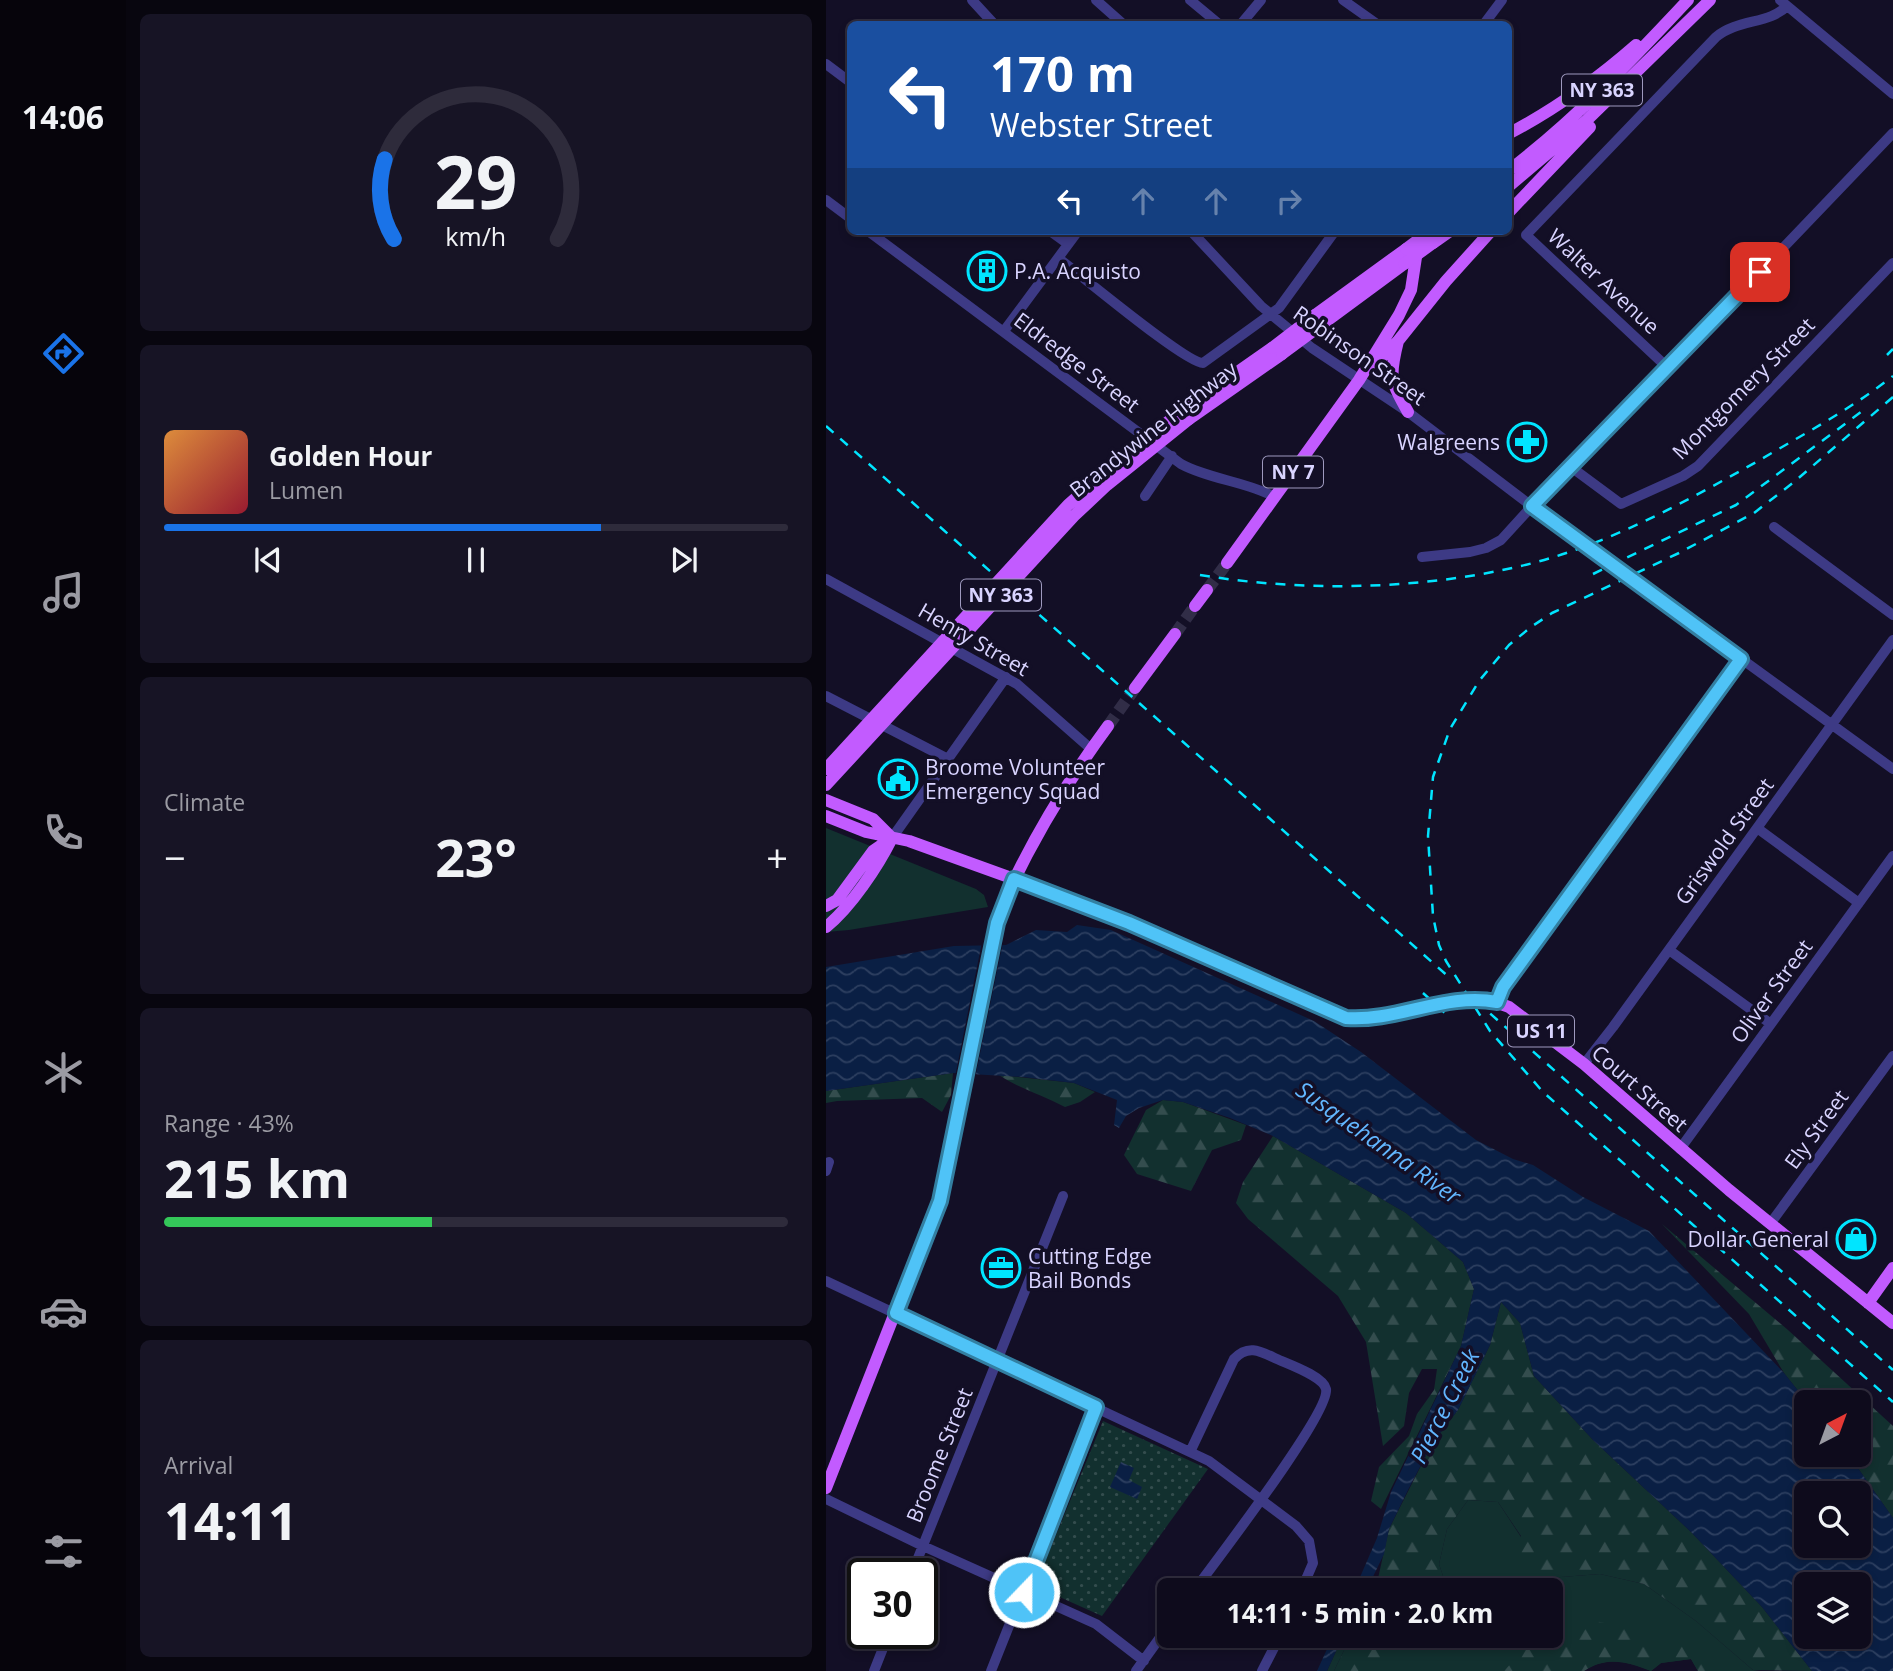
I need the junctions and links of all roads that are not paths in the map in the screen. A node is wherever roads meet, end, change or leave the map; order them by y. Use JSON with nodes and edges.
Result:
{"nodes":[{"id":1,"x":972,"y":0,"type":"edge"},
{"id":2,"x":1096,"y":0,"type":"edge"},
{"id":3,"x":1190,"y":0,"type":"edge"},
{"id":4,"x":1261,"y":0,"type":"edge"},
{"id":5,"x":1343,"y":0,"type":"edge"},
{"id":6,"x":1502,"y":0,"type":"edge"},
{"id":7,"x":1687,"y":0,"type":"edge"},
{"id":8,"x":1709,"y":1,"type":"edge"},
{"id":9,"x":1784,"y":3,"type":"edge"},
{"id":10,"x":991,"y":21,"type":"edge"},
{"id":11,"x":1120,"y":21,"type":"edge"},
{"id":12,"x":1215,"y":21,"type":"edge"},
{"id":13,"x":1244,"y":21,"type":"edge"},
{"id":14,"x":1373,"y":21,"type":"edge"},
{"id":15,"x":1486,"y":21,"type":"edge"},
{"id":16,"x":1671,"y":39,"type":"junction"},
{"id":17,"x":826,"y":64,"type":"edge"},
{"id":18,"x":847,"y":80,"type":"edge"},
{"id":19,"x":1893,"y":94,"type":"edge"},
{"id":20,"x":1512,"y":132,"type":"edge"},
{"id":21,"x":1893,"y":133,"type":"edge"},
{"id":22,"x":1512,"y":168,"type":"edge"},
{"id":23,"x":1512,"y":184,"type":"edge"},
{"id":24,"x":826,"y":200,"type":"edge"},
{"id":25,"x":1512,"y":209,"type":"edge"},
{"id":26,"x":847,"y":216,"type":"edge"},
{"id":27,"x":874,"y":235,"type":"edge"},
{"id":28,"x":1056,"y":235,"type":"edge"},
{"id":29,"x":1075,"y":235,"type":"edge"},
{"id":30,"x":1195,"y":235,"type":"edge"},
{"id":31,"x":1332,"y":235,"type":"edge"},
{"id":32,"x":1419,"y":235,"type":"edge"},
{"id":33,"x":1488,"y":235,"type":"edge"},
{"id":34,"x":1431,"y":237,"type":"edge"},
{"id":35,"x":1068,"y":244,"type":"junction"},
{"id":36,"x":1058,"y":258,"type":"junction"},
{"id":37,"x":1893,"y":264,"type":"edge"},
{"id":38,"x":1271,"y":316,"type":"junction"},
{"id":39,"x":1320,"y":319,"type":"junction"},
{"id":40,"x":1004,"y":331,"type":"junction"},
{"id":41,"x":1398,"y":341,"type":"junction"},
{"id":42,"x":1668,"y":368,"type":"junction"},
{"id":43,"x":1359,"y":380,"type":"junction"},
{"id":44,"x":1408,"y":412,"type":"junction"},
{"id":45,"x":1185,"y":415,"type":"junction"},
{"id":46,"x":1171,"y":456,"type":"junction"},
{"id":47,"x":1571,"y":467,"type":"junction"},
{"id":48,"x":1145,"y":496,"type":"dead end"},
{"id":49,"x":1275,"y":497,"type":"junction"},
{"id":50,"x":1532,"y":506,"type":"junction"},
{"id":51,"x":1774,"y":527,"type":"dead end"},
{"id":52,"x":1422,"y":557,"type":"dead end"},
{"id":53,"x":1227,"y":563,"type":"tunnel mouth"},
{"id":54,"x":826,"y":579,"type":"edge"},
{"id":55,"x":1207,"y":590,"type":"tunnel mouth"},
{"id":56,"x":1195,"y":606,"type":"tunnel mouth"},
{"id":57,"x":1893,"y":615,"type":"edge"},
{"id":58,"x":1175,"y":634,"type":"tunnel mouth"},
{"id":59,"x":1893,"y":640,"type":"edge"},
{"id":60,"x":1741,"y":659,"type":"junction"},
{"id":61,"x":1006,"y":677,"type":"junction"},
{"id":62,"x":1135,"y":688,"type":"tunnel mouth"},
{"id":63,"x":826,"y":696,"type":"edge"},
{"id":64,"x":1832,"y":725,"type":"junction"},
{"id":65,"x":1108,"y":726,"type":"tunnel mouth"},
{"id":66,"x":1091,"y":749,"type":"junction"},
{"id":67,"x":948,"y":759,"type":"junction"},
{"id":68,"x":826,"y":769,"type":"edge"},
{"id":69,"x":1893,"y":769,"type":"edge"},
{"id":70,"x":826,"y":785,"type":"edge"},
{"id":71,"x":826,"y":800,"type":"edge"},
{"id":72,"x":826,"y":816,"type":"edge"},
{"id":73,"x":1757,"y":828,"type":"junction"},
{"id":74,"x":892,"y":838,"type":"junction"},
{"id":75,"x":1893,"y":856,"type":"edge"},
{"id":76,"x":1014,"y":879,"type":"junction"},
{"id":77,"x":1859,"y":903,"type":"junction"},
{"id":78,"x":826,"y":906,"type":"edge"},
{"id":79,"x":826,"y":927,"type":"edge"},
{"id":80,"x":1669,"y":950,"type":"junction"},
{"id":81,"x":1497,"y":1002,"type":"junction"},
{"id":82,"x":1771,"y":1024,"type":"junction"},
{"id":83,"x":1893,"y":1056,"type":"edge"},
{"id":84,"x":1584,"y":1064,"type":"junction"},
{"id":85,"x":1680,"y":1149,"type":"junction"},
{"id":86,"x":1063,"y":1196,"type":"dead end"},
{"id":87,"x":1770,"y":1224,"type":"junction"},
{"id":88,"x":1893,"y":1268,"type":"edge"},
{"id":89,"x":826,"y":1281,"type":"edge"},
{"id":90,"x":1868,"y":1303,"type":"junction"},
{"id":91,"x":896,"y":1313,"type":"junction"},
{"id":92,"x":1893,"y":1323,"type":"edge"},
{"id":93,"x":998,"y":1361,"type":"junction"},
{"id":94,"x":1096,"y":1407,"type":"junction"},
{"id":95,"x":1190,"y":1452,"type":"junction"},
{"id":96,"x":826,"y":1488,"type":"edge"},
{"id":97,"x":826,"y":1499,"type":"edge"},
{"id":98,"x":1259,"y":1499,"type":"junction"},
{"id":99,"x":923,"y":1546,"type":"junction"},
{"id":100,"x":918,"y":1558,"type":"edge"},
{"id":101,"x":1203,"y":1578,"type":"edge"},
{"id":102,"x":1307,"y":1578,"type":"edge"},
{"id":103,"x":1024,"y":1592,"type":"junction"},
{"id":104,"x":1157,"y":1642,"type":"edge"},
{"id":105,"x":1274,"y":1648,"type":"edge"},
{"id":106,"x":883,"y":1649,"type":"edge"},
{"id":107,"x":1144,"y":1661,"type":"junction"},
{"id":108,"x":874,"y":1671,"type":"edge"},
{"id":109,"x":992,"y":1671,"type":"edge"},
{"id":110,"x":1136,"y":1671,"type":"edge"},
{"id":111,"x":1262,"y":1671,"type":"edge"}],
"edges":[{"from":1,"to":10,"type":"street"},
{"from":2,"to":11,"type":"street"},
{"from":3,"to":12,"type":"street"},
{"from":4,"to":13,"type":"street"},
{"from":5,"to":14,"type":"street"},
{"from":6,"to":15,"type":"street"},
{"from":7,"to":20,"type":"main road"},
{"from":7,"to":22,"type":"main road","number":"NY 363"},
{"from":8,"to":16,"type":"main road","number":"NY 363"},
{"from":9,"to":19,"type":"street"},
{"from":9,"to":42,"type":"street","name":"Walter Avenue"},
{"from":16,"to":23,"type":"main road","number":"NY 363"},
{"from":16,"to":25,"type":"main road"},
{"from":17,"to":18,"type":"street"},
{"from":21,"to":42,"type":"street"},
{"from":24,"to":26,"type":"street"},
{"from":27,"to":40,"type":"street","name":"Eldredge Street"},
{"from":28,"to":35,"type":"street"},
{"from":29,"to":35,"type":"street"},
{"from":30,"to":38,"type":"street","name":"Robinson Street"},
{"from":31,"to":38,"type":"street"},
{"from":32,"to":43,"type":"main road","number":"NY 7"},
{"from":33,"to":41,"type":"main road","number":"NY 7"},
{"from":34,"to":39,"type":"main road","name":"Brandywine Highway","number":"NY 363","bridge":true},
{"from":34,"to":39,"type":"main road","name":"Brandywine Highway","number":"NY 363","bridge":true},
{"from":35,"to":36,"type":"street"},
{"from":36,"to":38,"type":"street"},
{"from":36,"to":40,"type":"street"},
{"from":37,"to":47,"type":"street","name":"Montgomery Street"},
{"from":38,"to":43,"type":"street","name":"Robinson Street"},
{"from":39,"to":45,"type":"main road","name":"Brandywine Highway","number":"NY 363","bridge":true},
{"from":40,"to":46,"type":"street","name":"Eldredge Street"},
{"from":41,"to":43,"type":"main road","number":"NY 7"},
{"from":41,"to":44,"type":"main road"},
{"from":42,"to":47,"type":"street"},
{"from":43,"to":44,"type":"street","name":"Robinson Street"},
{"from":43,"to":49,"type":"main road","number":"NY 7"},
{"from":44,"to":50,"type":"street","name":"Robinson Street"},
{"from":45,"to":68,"type":"main road","name":"Brandywine Highway","number":"NY 363","bridge":true},
{"from":45,"to":70,"type":"main road","name":"Brandywine Highway","number":"NY 363","bridge":true},
{"from":46,"to":48,"type":"street"},
{"from":46,"to":49,"type":"street","name":"Eldredge Street"},
{"from":47,"to":50,"type":"street"},
{"from":49,"to":53,"type":"main road","number":"NY 7"},
{"from":50,"to":52,"type":"street"},
{"from":50,"to":60,"type":"street","name":"Robinson Street"},
{"from":51,"to":57,"type":"street"},
{"from":54,"to":61,"type":"street","name":"Henry Street"},
{"from":55,"to":56,"type":"main road"},
{"from":58,"to":62,"type":"main road"},
{"from":59,"to":64,"type":"street","name":"Griswold Street"},
{"from":60,"to":64,"type":"street","name":"Robinson Street"},
{"from":60,"to":81,"type":"street"},
{"from":61,"to":66,"type":"street","name":"Henry Street"},
{"from":61,"to":67,"type":"street"},
{"from":63,"to":67,"type":"street"},
{"from":64,"to":69,"type":"street","name":"Robinson Street"},
{"from":64,"to":73,"type":"street","name":"Griswold Street"},
{"from":65,"to":66,"type":"main road"},
{"from":66,"to":76,"type":"main road"},
{"from":67,"to":74,"type":"street"},
{"from":71,"to":74,"type":"main road","name":"Court Street","number":"US 11"},
{"from":72,"to":74,"type":"main road","name":"Court Street","number":"US 11"},
{"from":73,"to":77,"type":"street"},
{"from":73,"to":80,"type":"street","name":"Griswold Street"},
{"from":74,"to":76,"type":"main road","name":"Court Street","number":"US 11"},
{"from":74,"to":78,"type":"main road"},
{"from":74,"to":79,"type":"main road"},
{"from":75,"to":77,"type":"street","name":"Oliver Street"},
{"from":76,"to":81,"type":"main road","name":"Court Street","number":"US 11"},
{"from":76,"to":91,"type":"main road"},
{"from":77,"to":82,"type":"street","name":"Oliver Street"},
{"from":80,"to":82,"type":"street"},
{"from":80,"to":84,"type":"street","name":"Griswold Street"},
{"from":81,"to":84,"type":"main road","name":"Court Street","number":"US 11"},
{"from":82,"to":85,"type":"street","name":"Oliver Street"},
{"from":83,"to":87,"type":"street","name":"Ely Street"},
{"from":84,"to":85,"type":"main road","name":"Court Street","number":"US 11"},
{"from":85,"to":87,"type":"main road","name":"Court Street","number":"US 11"},
{"from":86,"to":93,"type":"street","name":"Broome Street"},
{"from":87,"to":90,"type":"main road","name":"Court Street","number":"US 11"},
{"from":88,"to":90,"type":"main road"},
{"from":89,"to":91,"type":"street"},
{"from":90,"to":92,"type":"main road","name":"Court Street","number":"US 11"},
{"from":91,"to":93,"type":"street"},
{"from":91,"to":96,"type":"main road"},
{"from":93,"to":94,"type":"street"},
{"from":93,"to":99,"type":"street","name":"Broome Street"},
{"from":94,"to":95,"type":"street"},
{"from":94,"to":103,"type":"street"},
{"from":95,"to":98,"type":"street"},
{"from":95,"to":98,"type":"street"},
{"from":97,"to":99,"type":"street"},
{"from":98,"to":101,"type":"street"},
{"from":98,"to":102,"type":"street"},
{"from":99,"to":100,"type":"street","name":"Broome Street"},
{"from":99,"to":103,"type":"street"},
{"from":103,"to":107,"type":"street"},
{"from":103,"to":109,"type":"street"},
{"from":104,"to":107,"type":"street"},
{"from":105,"to":111,"type":"street"},
{"from":106,"to":108,"type":"street"},
{"from":107,"to":110,"type":"street"}]}
